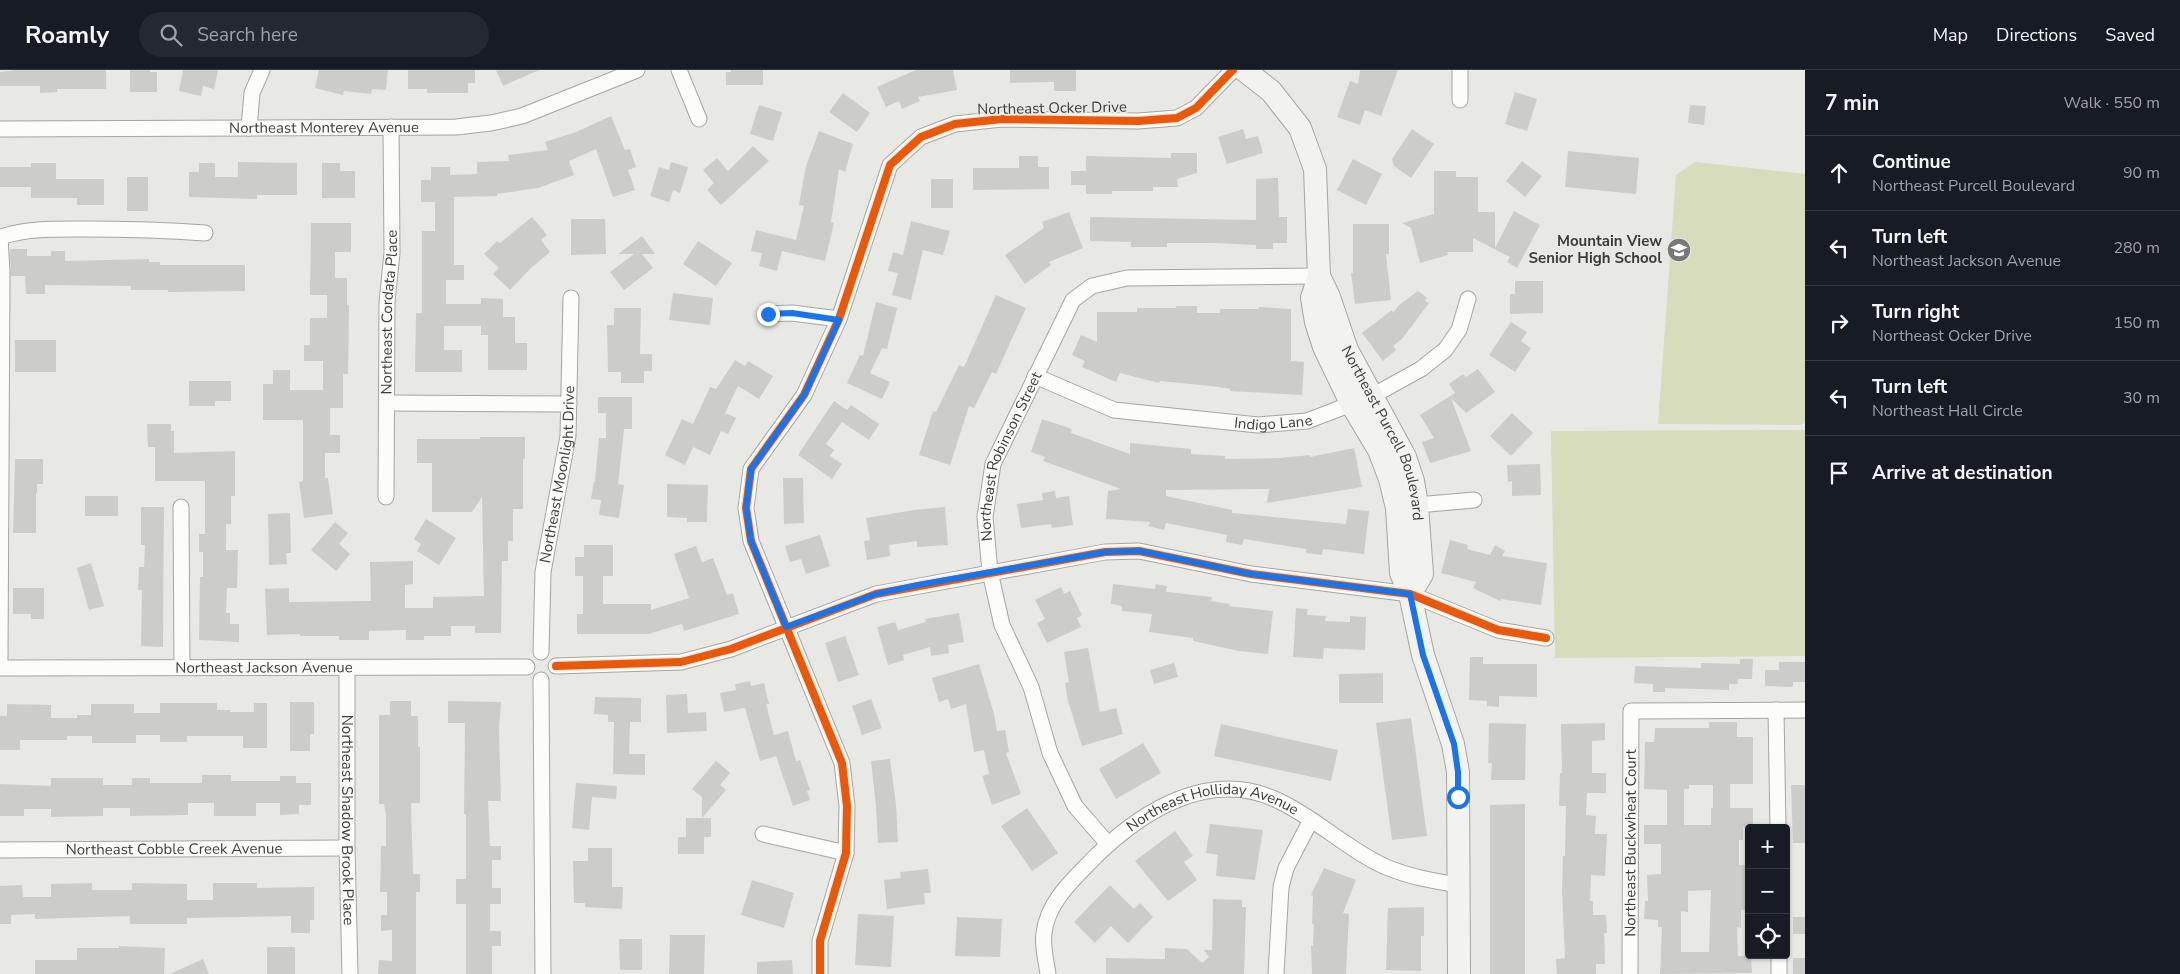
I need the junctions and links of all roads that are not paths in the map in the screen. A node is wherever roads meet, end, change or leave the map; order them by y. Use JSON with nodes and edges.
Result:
{"nodes":[{"id":1,"x":262,"y":70,"type":"edge"},
{"id":2,"x":636,"y":70,"type":"edge"},
{"id":3,"x":679,"y":70,"type":"edge"},
{"id":4,"x":1233,"y":70,"type":"edge"},
{"id":5,"x":1244,"y":70,"type":"edge"},
{"id":6,"x":1460,"y":70,"type":"edge"},
{"id":7,"x":1460,"y":100,"type":"dead end"},
{"id":8,"x":700,"y":118,"type":"dead end"},
{"id":9,"x":391,"y":127,"type":"junction"},
{"id":10,"x":249,"y":128,"type":"junction"},
{"id":11,"x":0,"y":129,"type":"edge"},
{"id":12,"x":206,"y":233,"type":"dead end"},
{"id":13,"x":0,"y":237,"type":"edge"},
{"id":14,"x":1319,"y":276,"type":"junction"},
{"id":15,"x":571,"y":298,"type":"dead end"},
{"id":16,"x":1468,"y":299,"type":"dead end"},
{"id":17,"x":768,"y":314,"type":"dead end"},
{"id":18,"x":839,"y":320,"type":"junction"},
{"id":19,"x":1035,"y":376,"type":"junction"},
{"id":20,"x":1372,"y":396,"type":"junction"},
{"id":21,"x":388,"y":403,"type":"junction"},
{"id":22,"x":1351,"y":403,"type":"junction"},
{"id":23,"x":569,"y":404,"type":"junction"},
{"id":24,"x":386,"y":496,"type":"dead end"},
{"id":25,"x":1474,"y":500,"type":"dead end"},
{"id":26,"x":1417,"y":505,"type":"junction"},
{"id":27,"x":180,"y":507,"type":"dead end"},
{"id":28,"x":990,"y":572,"type":"junction"},
{"id":29,"x":1410,"y":594,"type":"junction"},
{"id":30,"x":786,"y":627,"type":"junction"},
{"id":31,"x":1546,"y":638,"type":"dead end"},
{"id":32,"x":541,"y":652,"type":"junction"},
{"id":33,"x":0,"y":662,"type":"edge"},
{"id":34,"x":556,"y":666,"type":"junction"},
{"id":35,"x":182,"y":667,"type":"junction"},
{"id":36,"x":527,"y":667,"type":"junction"},
{"id":37,"x":0,"y":668,"type":"edge"},
{"id":38,"x":347,"y":668,"type":"junction"},
{"id":39,"x":541,"y":680,"type":"junction"},
{"id":40,"x":1776,"y":710,"type":"junction"},
{"id":41,"x":1805,"y":710,"type":"edge"},
{"id":42,"x":1311,"y":820,"type":"junction"},
{"id":43,"x":1778,"y":824,"type":"edge"},
{"id":44,"x":763,"y":834,"type":"dead end"},
{"id":45,"x":1108,"y":844,"type":"junction"},
{"id":46,"x":347,"y":848,"type":"junction"},
{"id":47,"x":0,"y":850,"type":"edge"},
{"id":48,"x":846,"y":853,"type":"junction"},
{"id":49,"x":1459,"y":885,"type":"junction"},
{"id":50,"x":1779,"y":959,"type":"edge"},
{"id":51,"x":350,"y":974,"type":"edge"},
{"id":52,"x":543,"y":974,"type":"edge"},
{"id":53,"x":820,"y":974,"type":"edge"},
{"id":54,"x":1048,"y":974,"type":"edge"},
{"id":55,"x":1276,"y":974,"type":"edge"},
{"id":56,"x":1459,"y":974,"type":"edge"},
{"id":57,"x":1630,"y":974,"type":"edge"},
{"id":58,"x":1779,"y":974,"type":"edge"}],
"edges":[{"from":1,"to":10,"type":"street"},
{"from":2,"to":9,"type":"street","name":"Northeast Monterey Avenue"},
{"from":3,"to":8,"type":"street"},
{"from":4,"to":18,"type":"street","name":"Northeast Ocker Drive"},
{"from":5,"to":14,"type":"street","name":"Northeast Purcell Boulevard"},
{"from":6,"to":7,"type":"street"},
{"from":9,"to":10,"type":"street","name":"Northeast Monterey Avenue"},
{"from":9,"to":21,"type":"street","name":"Northeast Cordata Place"},
{"from":10,"to":11,"type":"street","name":"Northeast Monterey Avenue"},
{"from":12,"to":13,"type":"street"},
{"from":13,"to":33,"type":"street"},
{"from":14,"to":19,"type":"street","name":"Northeast Robinson Street"},
{"from":14,"to":20,"type":"street","name":"Northeast Purcell Boulevard"},
{"from":14,"to":22,"type":"street","name":"Northeast Purcell Boulevard"},
{"from":15,"to":23,"type":"street","name":"Northeast Moonlight Drive"},
{"from":16,"to":20,"type":"street","name":"Indigo Lane"},
{"from":17,"to":18,"type":"street"},
{"from":18,"to":30,"type":"street","name":"Northeast Ocker Drive"},
{"from":19,"to":22,"type":"street","name":"Indigo Lane"},
{"from":19,"to":28,"type":"street","name":"Northeast Robinson Street"},
{"from":20,"to":22,"type":"street","name":"Indigo Lane"},
{"from":20,"to":26,"type":"street","name":"Northeast Purcell Boulevard"},
{"from":21,"to":23,"type":"street"},
{"from":21,"to":24,"type":"street","name":"Northeast Cordata Place"},
{"from":22,"to":29,"type":"street","name":"Northeast Purcell Boulevard"},
{"from":23,"to":32,"type":"street","name":"Northeast Moonlight Drive"},
{"from":25,"to":26,"type":"street"},
{"from":26,"to":29,"type":"street","name":"Northeast Purcell Boulevard"},
{"from":27,"to":35,"type":"street"},
{"from":28,"to":29,"type":"street"},
{"from":28,"to":30,"type":"street"},
{"from":28,"to":45,"type":"street","name":"Northeast Robinson Street"},
{"from":29,"to":31,"type":"street"},
{"from":29,"to":49,"type":"street","name":"Northeast Purcell Boulevard"},
{"from":30,"to":34,"type":"street"},
{"from":30,"to":48,"type":"street","name":"Northeast Ocker Drive"},
{"from":32,"to":34,"type":"street"},
{"from":32,"to":36,"type":"street"},
{"from":34,"to":39,"type":"street"},
{"from":35,"to":37,"type":"street","name":"Northeast Jackson Avenue"},
{"from":35,"to":38,"type":"street","name":"Northeast Jackson Avenue"},
{"from":36,"to":38,"type":"street","name":"Northeast Jackson Avenue"},
{"from":36,"to":39,"type":"street"},
{"from":38,"to":46,"type":"street","name":"Northeast Shadow Brook Place"},
{"from":39,"to":52,"type":"street"},
{"from":40,"to":41,"type":"street"},
{"from":40,"to":43,"type":"street"},
{"from":40,"to":57,"type":"street","name":"Northeast Buckwheat Court"},
{"from":42,"to":45,"type":"street","name":"Northeast Holliday Avenue"},
{"from":42,"to":49,"type":"street","name":"Northeast Holliday Avenue"},
{"from":42,"to":55,"type":"street"},
{"from":44,"to":48,"type":"street"},
{"from":45,"to":54,"type":"street","name":"Northeast Holliday Avenue"},
{"from":46,"to":47,"type":"street","name":"Northeast Cobble Creek Avenue"},
{"from":46,"to":51,"type":"street","name":"Northeast Shadow Brook Place"},
{"from":48,"to":53,"type":"street","name":"Northeast Ocker Drive"},
{"from":49,"to":56,"type":"street","name":"Northeast Purcell Boulevard"},
{"from":50,"to":58,"type":"street"}]}
